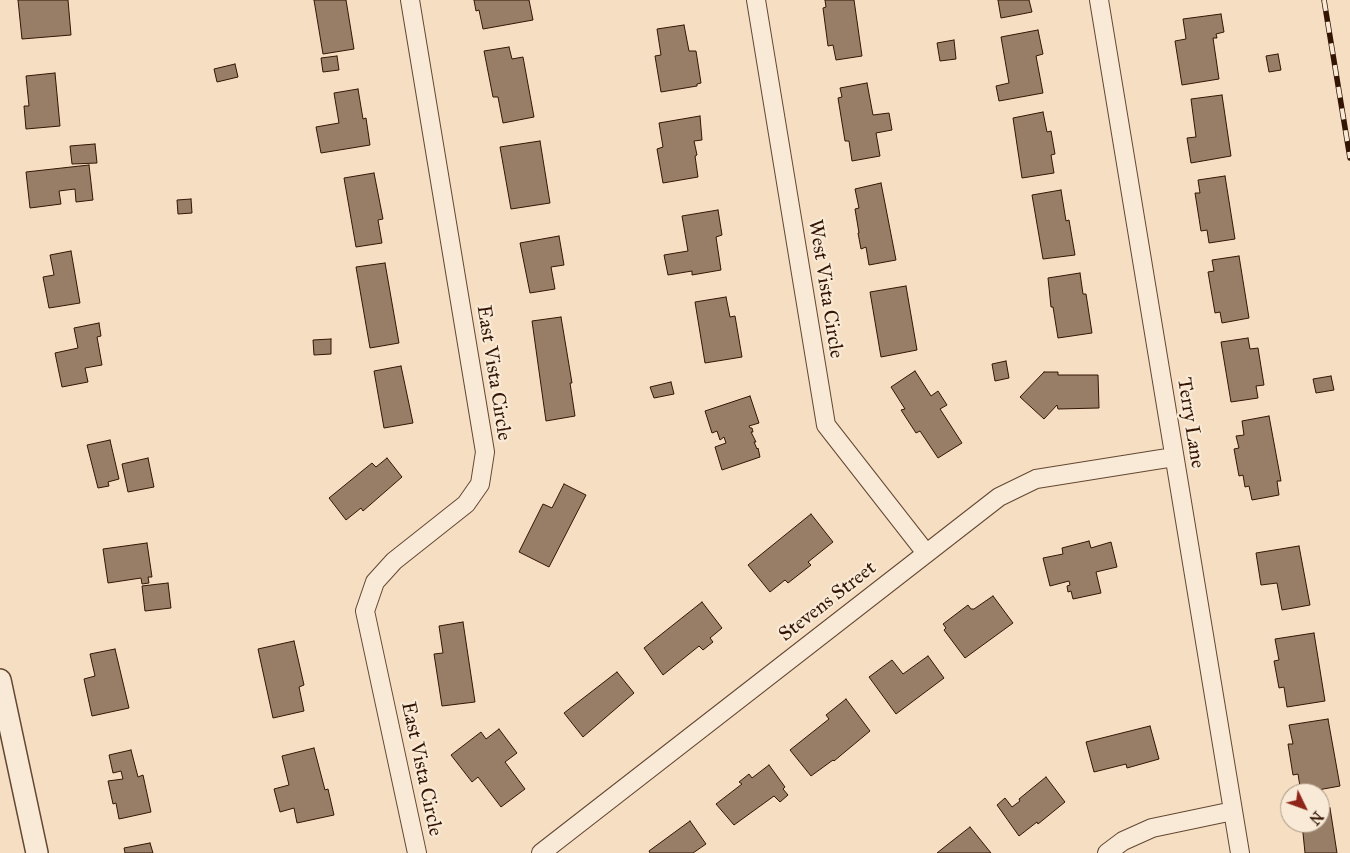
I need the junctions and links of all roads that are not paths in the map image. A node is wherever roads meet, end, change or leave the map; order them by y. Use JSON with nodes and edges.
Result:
{"nodes":[{"id":1,"x":410,"y":0,"type":"edge"},
{"id":2,"x":756,"y":0,"type":"edge"},
{"id":3,"x":1099,"y":0,"type":"edge"},
{"id":4,"x":1174,"y":457,"type":"junction"},
{"id":5,"x":926,"y":553,"type":"junction"},
{"id":6,"x":0,"y":680,"type":"edge"},
{"id":7,"x":1233,"y":810,"type":"junction"},
{"id":8,"x":37,"y":853,"type":"edge"},
{"id":9,"x":417,"y":853,"type":"edge"},
{"id":10,"x":541,"y":853,"type":"edge"},
{"id":11,"x":1107,"y":853,"type":"edge"},
{"id":12,"x":1240,"y":853,"type":"edge"}],
"edges":[{"from":1,"to":9,"type":"street","name":"East Vista Circle"},
{"from":2,"to":5,"type":"street","name":"West Vista Circle"},
{"from":3,"to":4,"type":"street","name":"Terry Lane"},
{"from":4,"to":5,"type":"street","name":"Stevens Street"},
{"from":4,"to":7,"type":"street","name":"Terry Lane"},
{"from":5,"to":10,"type":"street","name":"Stevens Street"},
{"from":6,"to":8,"type":"street"},
{"from":7,"to":11,"type":"street"},
{"from":7,"to":12,"type":"street","name":"Terry Lane"}]}
